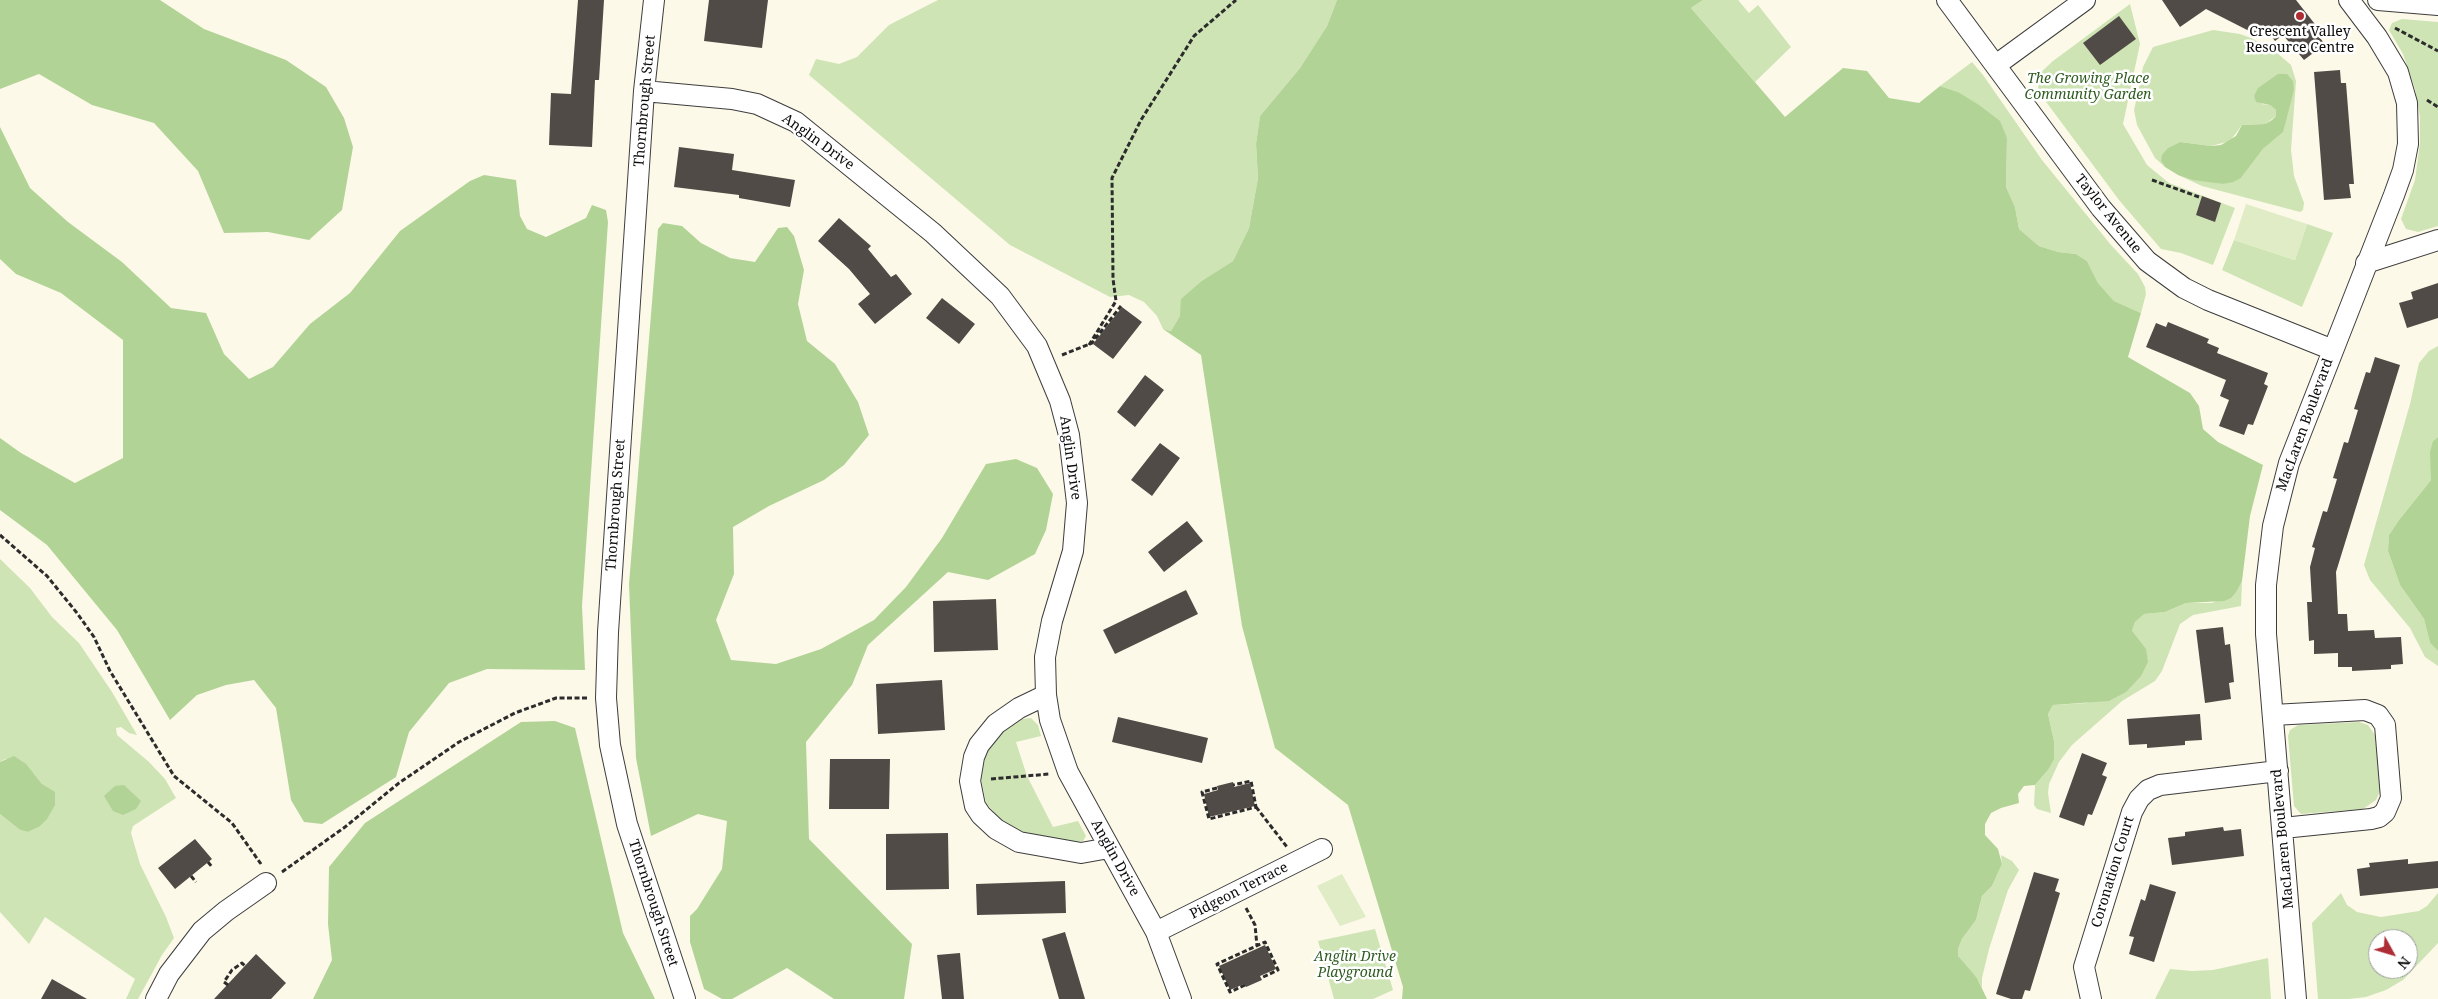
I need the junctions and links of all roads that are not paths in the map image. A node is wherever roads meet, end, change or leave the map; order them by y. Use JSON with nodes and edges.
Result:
{"nodes":[{"id":1,"x":654,"y":0,"type":"edge"},
{"id":2,"x":1948,"y":0,"type":"edge"},
{"id":3,"x":2085,"y":0,"type":"edge"},
{"id":4,"x":2349,"y":0,"type":"edge"},
{"id":5,"x":2378,"y":0,"type":"edge"},
{"id":6,"x":2438,"y":5,"type":"edge"},
{"id":7,"x":1996,"y":65,"type":"junction"},
{"id":8,"x":644,"y":91,"type":"junction"},
{"id":9,"x":2438,"y":240,"type":"edge"},
{"id":10,"x":2366,"y":263,"type":"junction"},
{"id":11,"x":2332,"y":350,"type":"junction"},
{"id":12,"x":1046,"y":695,"type":"junction"},
{"id":13,"x":2273,"y":715,"type":"junction"},
{"id":14,"x":2278,"y":771,"type":"junction"},
{"id":15,"x":2283,"y":828,"type":"junction"},
{"id":16,"x":1109,"y":848,"type":"junction"},
{"id":17,"x":1322,"y":849,"type":"dead end"},
{"id":18,"x":266,"y":883,"type":"road end"},
{"id":19,"x":1156,"y":932,"type":"junction"},
{"id":20,"x":156,"y":999,"type":"edge"},
{"id":21,"x":685,"y":999,"type":"edge"},
{"id":22,"x":1181,"y":999,"type":"edge"},
{"id":23,"x":2091,"y":999,"type":"edge"},
{"id":24,"x":2296,"y":999,"type":"edge"}],
"edges":[{"from":1,"to":8,"type":"street","name":"Thornbrough Street"},
{"from":2,"to":7,"type":"street","name":"Taylor Avenue"},
{"from":3,"to":7,"type":"street"},
{"from":4,"to":10,"type":"street","name":"MacLaren Boulevard"},
{"from":5,"to":6,"type":"street"},
{"from":7,"to":11,"type":"street","name":"Taylor Avenue"},
{"from":8,"to":12,"type":"street","name":"Anglin Drive"},
{"from":8,"to":21,"type":"street","name":"Thornbrough Street"},
{"from":9,"to":10,"type":"street"},
{"from":10,"to":11,"type":"street","name":"MacLaren Boulevard"},
{"from":11,"to":13,"type":"street","name":"MacLaren Boulevard"},
{"from":12,"to":16,"type":"street","name":"Anglin Drive"},
{"from":12,"to":16,"type":"street"},
{"from":13,"to":14,"type":"street","name":"MacLaren Boulevard"},
{"from":13,"to":15,"type":"street"},
{"from":14,"to":15,"type":"street","name":"MacLaren Boulevard"},
{"from":14,"to":23,"type":"street","name":"Coronation Court"},
{"from":15,"to":24,"type":"street","name":"MacLaren Boulevard"},
{"from":16,"to":19,"type":"street","name":"Anglin Drive"},
{"from":17,"to":19,"type":"street","name":"Pidgeon Terrace"},
{"from":18,"to":20,"type":"street"},
{"from":19,"to":22,"type":"street","name":"Anglin Drive"}]}
